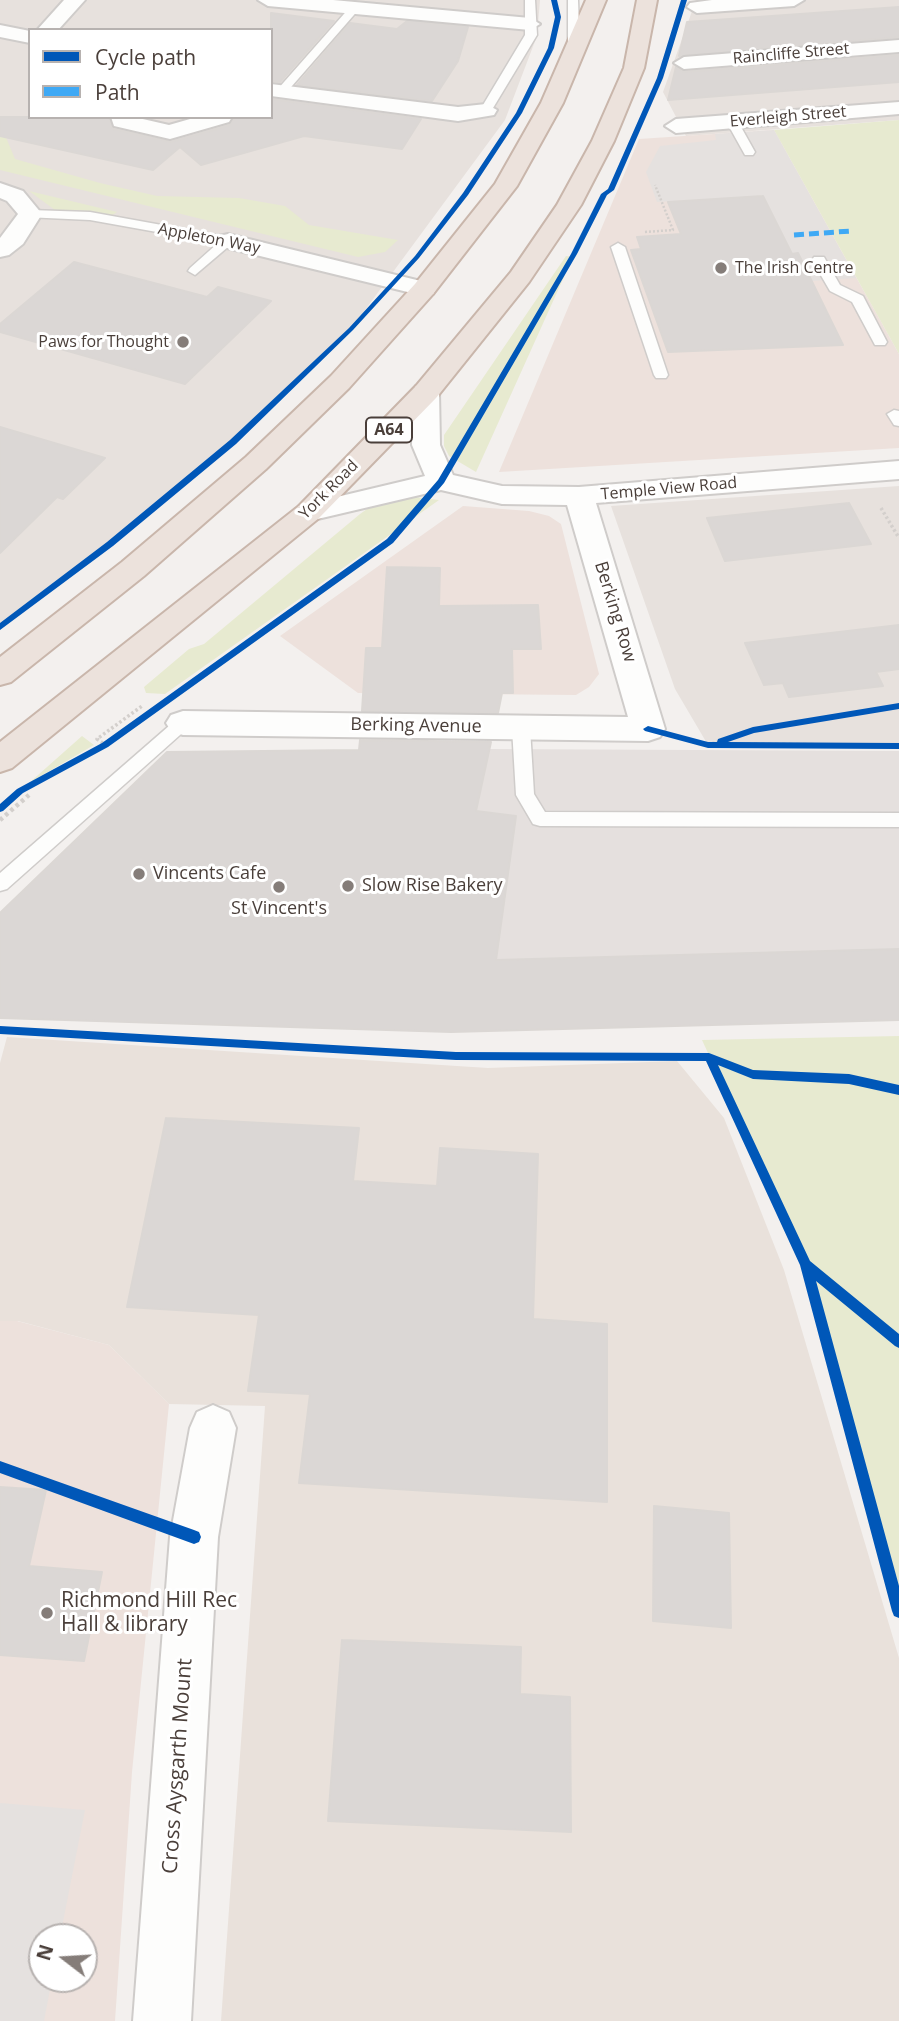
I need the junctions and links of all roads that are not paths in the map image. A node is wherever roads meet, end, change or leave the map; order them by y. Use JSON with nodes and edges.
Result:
{"nodes":[{"id":1,"x":75,"y":0,"type":"edge"},
{"id":2,"x":268,"y":0,"type":"edge"},
{"id":3,"x":530,"y":0,"type":"edge"},
{"id":4,"x":573,"y":0,"type":"edge"},
{"id":5,"x":596,"y":0,"type":"edge"},
{"id":6,"x":647,"y":0,"type":"edge"},
{"id":7,"x":794,"y":0,"type":"edge"},
{"id":8,"x":355,"y":8,"type":"junction"},
{"id":9,"x":697,"y":8,"type":"dead end"},
{"id":10,"x":530,"y":24,"type":"junction"},
{"id":11,"x":49,"y":28,"type":"edge"},
{"id":12,"x":0,"y":31,"type":"edge"},
{"id":13,"x":28,"y":37,"type":"edge"},
{"id":14,"x":899,"y":46,"type":"edge"},
{"id":15,"x":574,"y":58,"type":"junction"},
{"id":16,"x":684,"y":63,"type":"dead end"},
{"id":17,"x":280,"y":95,"type":"edge"},
{"id":18,"x":899,"y":107,"type":"edge"},
{"id":19,"x":486,"y":110,"type":"joint"},
{"id":20,"x":122,"y":119,"type":"edge"},
{"id":21,"x":214,"y":119,"type":"edge"},
{"id":22,"x":732,"y":121,"type":"junction"},
{"id":23,"x":676,"y":126,"type":"dead end"},
{"id":24,"x":749,"y":152,"type":"dead end"},
{"id":25,"x":0,"y":190,"type":"edge"},
{"id":26,"x":30,"y":214,"type":"junction"},
{"id":27,"x":228,"y":241,"type":"junction"},
{"id":28,"x":618,"y":247,"type":"dead end"},
{"id":29,"x":0,"y":250,"type":"edge"},
{"id":30,"x":819,"y":260,"type":"dead end"},
{"id":31,"x":195,"y":271,"type":"dead end"},
{"id":32,"x":424,"y":289,"type":"junction"},
{"id":33,"x":880,"y":342,"type":"dead end"},
{"id":34,"x":661,"y":375,"type":"dead end"},
{"id":35,"x":426,"y":392,"type":"junction"},
{"id":36,"x":899,"y":470,"type":"edge"},
{"id":37,"x":441,"y":481,"type":"junction"},
{"id":38,"x":579,"y":496,"type":"junction"},
{"id":39,"x":309,"y":512,"type":"junction"},
{"id":40,"x":0,"y":674,"type":"edge"},
{"id":41,"x":183,"y":723,"type":"joint"},
{"id":42,"x":521,"y":728,"type":"junction"},
{"id":43,"x":648,"y":729,"type":"joint"},
{"id":44,"x":0,"y":760,"type":"edge"},
{"id":45,"x":899,"y":820,"type":"edge"},
{"id":46,"x":0,"y":884,"type":"edge"},
{"id":47,"x":213,"y":1428,"type":"dead end"},
{"id":48,"x":162,"y":2021,"type":"edge"}],
"edges":[{"from":1,"to":11,"type":"street"},
{"from":2,"to":8,"type":"street"},
{"from":3,"to":10,"type":"lane"},
{"from":4,"to":15,"type":"lane"},
{"from":5,"to":15,"type":"highway"},
{"from":6,"to":35,"type":"highway","name":"York Road","number":"A64"},
{"from":7,"to":9,"type":"street"},
{"from":8,"to":10,"type":"street"},
{"from":8,"to":17,"type":"lane"},
{"from":10,"to":19,"type":"lane"},
{"from":12,"to":13,"type":"street"},
{"from":14,"to":16,"type":"street","name":"Raincliffe Street"},
{"from":15,"to":32,"type":"highway"},
{"from":17,"to":19,"type":"street"},
{"from":18,"to":22,"type":"street","name":"Everleigh Street"},
{"from":20,"to":21,"type":"street"},
{"from":22,"to":23,"type":"street","name":"Everleigh Street"},
{"from":22,"to":24,"type":"lane"},
{"from":25,"to":26,"type":"street"},
{"from":26,"to":27,"type":"lane","name":"Appleton Way"},
{"from":26,"to":29,"type":"street"},
{"from":27,"to":31,"type":"lane"},
{"from":27,"to":32,"type":"street","name":"Appleton Way"},
{"from":28,"to":34,"type":"lane"},
{"from":30,"to":33,"type":"lane"},
{"from":32,"to":40,"type":"highway"},
{"from":35,"to":37,"type":"street"},
{"from":35,"to":39,"type":"highway","name":"York Road","number":"A64"},
{"from":36,"to":38,"type":"street","name":"Temple View Road"},
{"from":37,"to":38,"type":"street","name":"Temple View Road"},
{"from":37,"to":39,"type":"street","name":"Temple View Road"},
{"from":38,"to":43,"type":"street","name":"Berking Row"},
{"from":39,"to":44,"type":"highway","name":"York Road","number":"A64"},
{"from":41,"to":42,"type":"street","name":"Berking Avenue"},
{"from":41,"to":46,"type":"lane"},
{"from":42,"to":43,"type":"street","name":"Berking Avenue"},
{"from":42,"to":45,"type":"lane"},
{"from":47,"to":48,"type":"street","name":"Cross Aysgarth Mount"}]}
